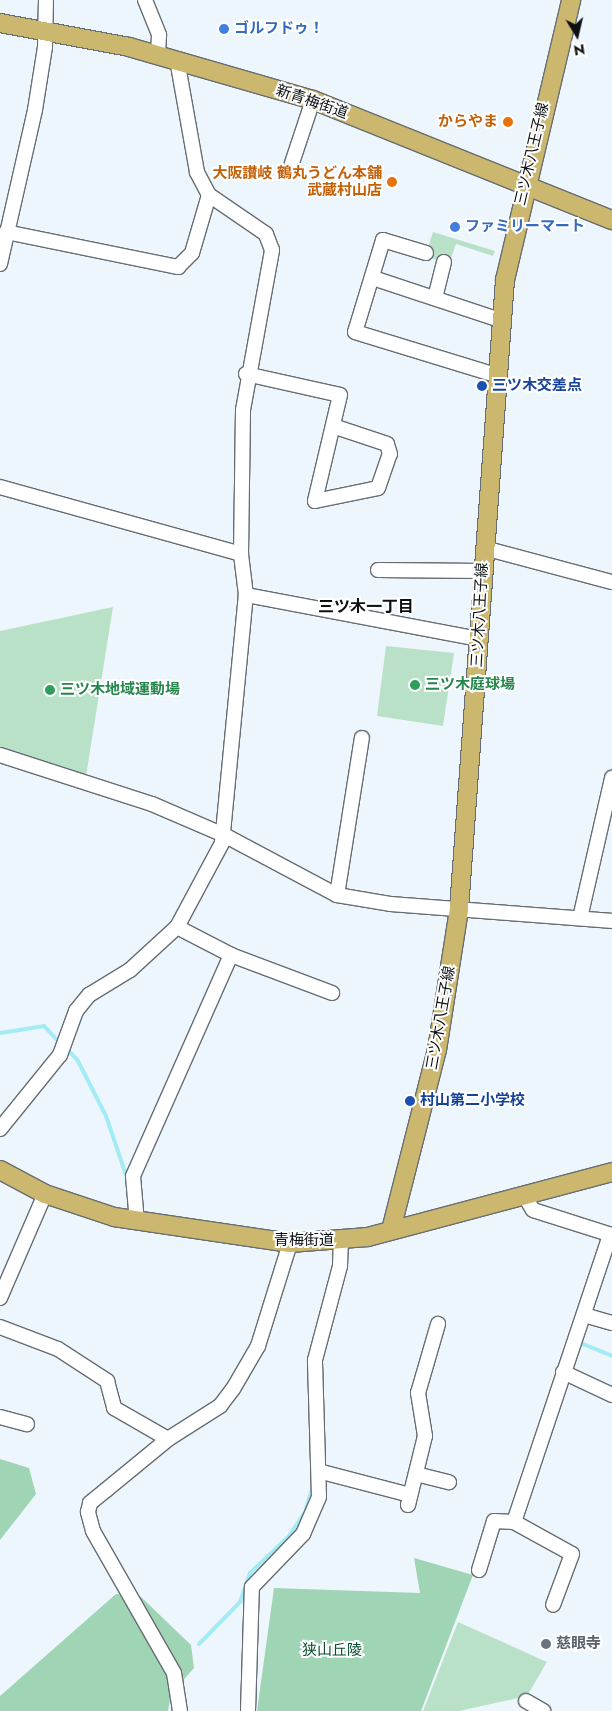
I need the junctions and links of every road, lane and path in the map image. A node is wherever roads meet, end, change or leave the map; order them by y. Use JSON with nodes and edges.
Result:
{"nodes":[{"id":1,"x":46,"y":0,"type":"edge"},
{"id":2,"x":145,"y":0,"type":"edge"},
{"id":3,"x":572,"y":0,"type":"edge"},
{"id":4,"x":0,"y":23,"type":"edge"},
{"id":5,"x":47,"y":30,"type":"junction"},
{"id":6,"x":158,"y":54,"type":"junction"},
{"id":7,"x":177,"y":60,"type":"junction"},
{"id":8,"x":313,"y":100,"type":"junction"},
{"id":9,"x":292,"y":163,"type":"dead end"},
{"id":10,"x":525,"y":184,"type":"junction"},
{"id":11,"x":209,"y":196,"type":"junction"},
{"id":12,"x":612,"y":220,"type":"edge"},
{"id":13,"x":6,"y":232,"type":"junction"},
{"id":14,"x":426,"y":253,"type":"dead end"},
{"id":15,"x":444,"y":262,"type":"dead end"},
{"id":16,"x":0,"y":264,"type":"edge"},
{"id":17,"x":374,"y":278,"type":"junction"},
{"id":18,"x":435,"y":298,"type":"junction"},
{"id":19,"x":500,"y":320,"type":"junction"},
{"id":20,"x":246,"y":374,"type":"junction"},
{"id":21,"x":496,"y":375,"type":"junction"},
{"id":22,"x":333,"y":426,"type":"junction"},
{"id":23,"x":0,"y":487,"type":"edge"},
{"id":24,"x":484,"y":548,"type":"junction"},
{"id":25,"x":241,"y":554,"type":"junction"},
{"id":26,"x":378,"y":570,"type":"dead end"},
{"id":27,"x":482,"y":571,"type":"junction"},
{"id":28,"x":612,"y":582,"type":"edge"},
{"id":29,"x":246,"y":595,"type":"junction"},
{"id":30,"x":478,"y":639,"type":"junction"},
{"id":31,"x":362,"y":738,"type":"dead end"},
{"id":32,"x":0,"y":755,"type":"edge"},
{"id":33,"x":612,"y":778,"type":"edge"},
{"id":34,"x":224,"y":835,"type":"junction"},
{"id":35,"x":337,"y":895,"type":"junction"},
{"id":36,"x":459,"y":909,"type":"junction"},
{"id":37,"x":580,"y":918,"type":"junction"},
{"id":38,"x":612,"y":921,"type":"edge"},
{"id":39,"x":177,"y":927,"type":"junction"},
{"id":40,"x":231,"y":955,"type":"junction"},
{"id":41,"x":332,"y":993,"type":"dead end"},
{"id":42,"x":0,"y":1129,"type":"edge"},
{"id":43,"x":0,"y":1170,"type":"edge"},
{"id":44,"x":612,"y":1172,"type":"edge"},
{"id":45,"x":45,"y":1194,"type":"junction"},
{"id":46,"x":524,"y":1195,"type":"junction"},
{"id":47,"x":137,"y":1222,"type":"junction"},
{"id":48,"x":391,"y":1230,"type":"junction"},
{"id":49,"x":611,"y":1235,"type":"edge"},
{"id":50,"x":341,"y":1241,"type":"junction"},
{"id":51,"x":290,"y":1243,"type":"junction"},
{"id":52,"x":0,"y":1298,"type":"edge"},
{"id":53,"x":584,"y":1315,"type":"junction"},
{"id":54,"x":612,"y":1323,"type":"edge"},
{"id":55,"x":438,"y":1324,"type":"dead end"},
{"id":56,"x":2,"y":1331,"type":"edge"},
{"id":57,"x":564,"y":1372,"type":"junction"},
{"id":58,"x":612,"y":1395,"type":"edge"},
{"id":59,"x":0,"y":1417,"type":"edge"},
{"id":60,"x":27,"y":1424,"type":"dead end"},
{"id":61,"x":168,"y":1439,"type":"junction"},
{"id":62,"x":322,"y":1472,"type":"junction"},
{"id":63,"x":416,"y":1474,"type":"junction"},
{"id":64,"x":449,"y":1482,"type":"dead end"},
{"id":65,"x":514,"y":1522,"type":"junction"},
{"id":66,"x":479,"y":1570,"type":"dead end"},
{"id":67,"x":553,"y":1605,"type":"dead end"},
{"id":68,"x":526,"y":1701,"type":"dead end"},
{"id":69,"x":180,"y":1711,"type":"edge"},
{"id":70,"x":248,"y":1711,"type":"edge"},
{"id":71,"x":543,"y":1711,"type":"edge"}],
"edges":[{"from":1,"to":5,"type":"street"},
{"from":2,"to":6,"type":"street"},
{"from":3,"to":10,"type":"main road","name":"三ツ木八王子線"},
{"from":4,"to":5,"type":"main road","name":"新青梅街道"},
{"from":5,"to":6,"type":"main road","name":"新青梅街道"},
{"from":5,"to":13,"type":"street"},
{"from":6,"to":7,"type":"main road","name":"新青梅街道"},
{"from":7,"to":8,"type":"main road","name":"新青梅街道"},
{"from":7,"to":11,"type":"street"},
{"from":8,"to":9,"type":"street"},
{"from":8,"to":10,"type":"main road","name":"新青梅街道"},
{"from":10,"to":12,"type":"main road","name":"新青梅街道"},
{"from":10,"to":19,"type":"main road","name":"三ツ木八王子線"},
{"from":11,"to":13,"type":"street"},
{"from":11,"to":20,"type":"street"},
{"from":13,"to":16,"type":"street"},
{"from":14,"to":17,"type":"street"},
{"from":15,"to":18,"type":"street"},
{"from":17,"to":18,"type":"street"},
{"from":17,"to":21,"type":"street"},
{"from":18,"to":19,"type":"street"},
{"from":19,"to":21,"type":"main road","name":"三ツ木八王子線"},
{"from":20,"to":22,"type":"street"},
{"from":20,"to":25,"type":"street"},
{"from":21,"to":24,"type":"main road","name":"三ツ木八王子線"},
{"from":22,"to":22,"type":"street"},
{"from":23,"to":25,"type":"street"},
{"from":24,"to":27,"type":"main road","name":"三ツ木八王子線"},
{"from":24,"to":28,"type":"street"},
{"from":25,"to":29,"type":"street"},
{"from":26,"to":27,"type":"street"},
{"from":27,"to":30,"type":"main road","name":"三ツ木八王子線"},
{"from":29,"to":30,"type":"street"},
{"from":29,"to":34,"type":"street"},
{"from":30,"to":36,"type":"main road","name":"三ツ木八王子線"},
{"from":31,"to":35,"type":"street"},
{"from":32,"to":34,"type":"street"},
{"from":33,"to":37,"type":"street"},
{"from":34,"to":35,"type":"street"},
{"from":34,"to":39,"type":"street"},
{"from":35,"to":36,"type":"street"},
{"from":36,"to":37,"type":"street"},
{"from":36,"to":48,"type":"main road","name":"三ツ木八王子線"},
{"from":37,"to":38,"type":"street"},
{"from":39,"to":40,"type":"street"},
{"from":39,"to":42,"type":"street"},
{"from":40,"to":41,"type":"street"},
{"from":40,"to":47,"type":"street"},
{"from":43,"to":45,"type":"main road","name":"青梅街道"},
{"from":44,"to":46,"type":"main road","name":"青梅街道"},
{"from":45,"to":47,"type":"main road","name":"青梅街道"},
{"from":45,"to":52,"type":"street"},
{"from":46,"to":48,"type":"main road","name":"青梅街道"},
{"from":46,"to":49,"type":"street"},
{"from":47,"to":51,"type":"main road","name":"青梅街道"},
{"from":48,"to":50,"type":"main road","name":"青梅街道"},
{"from":49,"to":53,"type":"street"},
{"from":50,"to":51,"type":"main road","name":"青梅街道"},
{"from":50,"to":62,"type":"street"},
{"from":51,"to":61,"type":"street"},
{"from":53,"to":54,"type":"street"},
{"from":53,"to":57,"type":"street"},
{"from":55,"to":63,"type":"street"},
{"from":56,"to":61,"type":"street"},
{"from":57,"to":58,"type":"street"},
{"from":57,"to":65,"type":"street"},
{"from":59,"to":60,"type":"street"},
{"from":61,"to":69,"type":"street"},
{"from":62,"to":63,"type":"street"},
{"from":62,"to":70,"type":"street"},
{"from":63,"to":64,"type":"street"},
{"from":65,"to":66,"type":"street"},
{"from":65,"to":67,"type":"street"},
{"from":68,"to":71,"type":"street"}]}
